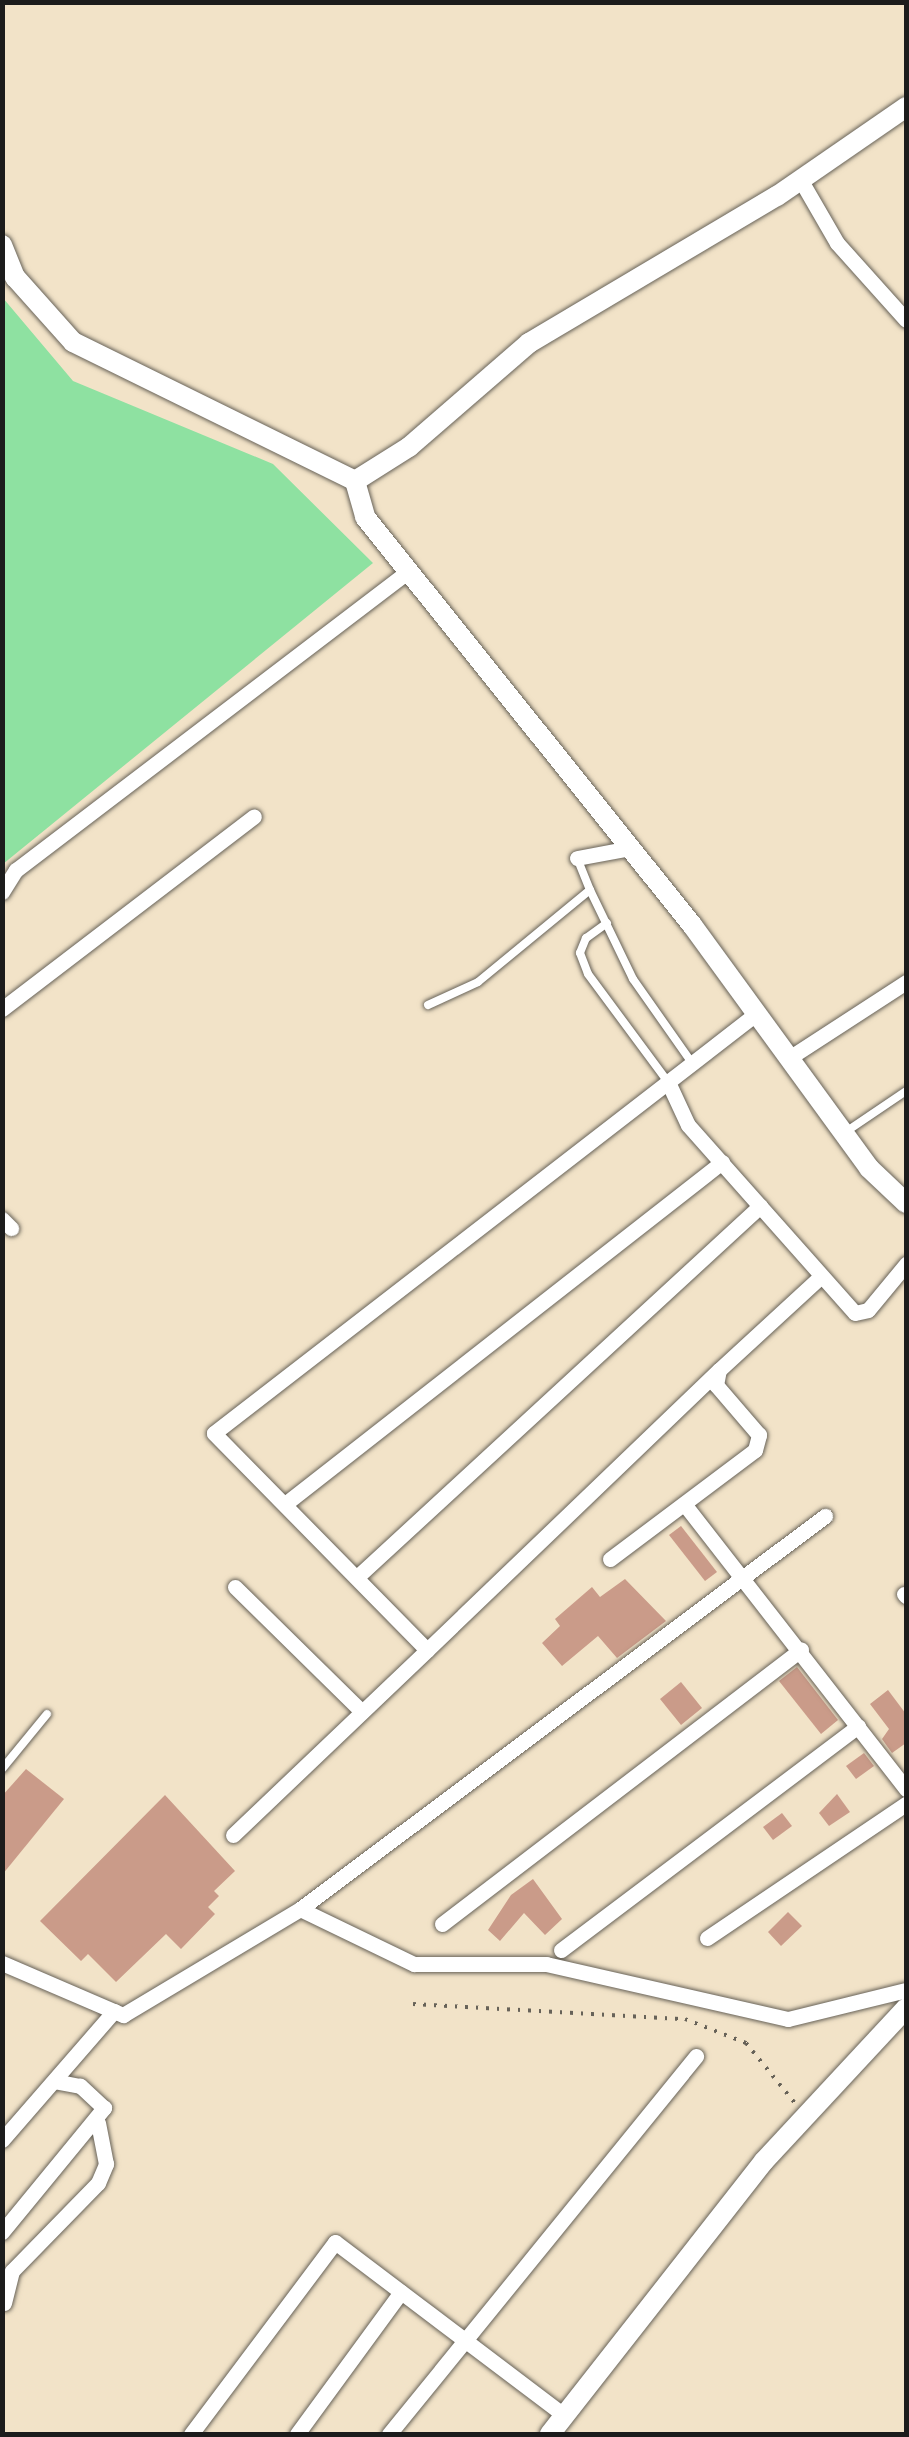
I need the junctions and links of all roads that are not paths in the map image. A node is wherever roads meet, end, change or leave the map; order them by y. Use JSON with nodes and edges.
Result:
{"nodes":[{"id":1,"x":906,"y":106,"type":"edge"},
{"id":2,"x":800,"y":180,"type":"junction"},
{"id":3,"x":2,"y":245,"type":"edge"},
{"id":4,"x":906,"y":320,"type":"edge"},
{"id":5,"x":355,"y":481,"type":"junction"},
{"id":6,"x":408,"y":571,"type":"junction"},
{"id":7,"x":254,"y":816,"type":"dead end"},
{"id":8,"x":631,"y":848,"type":"junction"},
{"id":9,"x":577,"y":858,"type":"joint"},
{"id":10,"x":590,"y":890,"type":"junction"},
{"id":11,"x":2,"y":892,"type":"edge"},
{"id":12,"x":607,"y":924,"type":"junction"},
{"id":13,"x":906,"y":982,"type":"edge"},
{"id":14,"x":428,"y":1005,"type":"dead end"},
{"id":15,"x":2,"y":1009,"type":"edge"},
{"id":16,"x":756,"y":1013,"type":"junction"},
{"id":17,"x":789,"y":1058,"type":"junction"},
{"id":18,"x":692,"y":1063,"type":"junction"},
{"id":19,"x":668,"y":1082,"type":"junction"},
{"id":20,"x":906,"y":1091,"type":"edge"},
{"id":21,"x":844,"y":1133,"type":"junction"},
{"id":22,"x":722,"y":1162,"type":"junction"},
{"id":23,"x":906,"y":1203,"type":"edge"},
{"id":24,"x":760,"y":1206,"type":"junction"},
{"id":25,"x":906,"y":1264,"type":"edge"},
{"id":26,"x":820,"y":1276,"type":"junction"},
{"id":27,"x":719,"y":1370,"type":"junction"},
{"id":28,"x":285,"y":1504,"type":"junction"},
{"id":29,"x":685,"y":1505,"type":"junction"},
{"id":30,"x":825,"y":1516,"type":"dead end"},
{"id":31,"x":610,"y":1559,"type":"dead end"},
{"id":32,"x":357,"y":1577,"type":"junction"},
{"id":33,"x":747,"y":1580,"type":"junction"},
{"id":34,"x":235,"y":1587,"type":"dead end"},
{"id":35,"x":427,"y":1650,"type":"junction"},
{"id":36,"x":801,"y":1650,"type":"junction"},
{"id":37,"x":362,"y":1712,"type":"junction"},
{"id":38,"x":47,"y":1714,"type":"dead end"},
{"id":39,"x":858,"y":1726,"type":"junction"},
{"id":40,"x":2,"y":1769,"type":"edge"},
{"id":41,"x":906,"y":1789,"type":"edge"},
{"id":42,"x":906,"y":1804,"type":"edge"},
{"id":43,"x":233,"y":1835,"type":"dead end"},
{"id":44,"x":300,"y":1909,"type":"junction"},
{"id":45,"x":442,"y":1924,"type":"dead end"},
{"id":46,"x":708,"y":1938,"type":"dead end"},
{"id":47,"x":561,"y":1950,"type":"dead end"},
{"id":48,"x":2,"y":1963,"type":"edge"},
{"id":49,"x":906,"y":1990,"type":"edge"},
{"id":50,"x":906,"y":2008,"type":"edge"},
{"id":51,"x":114,"y":2011,"type":"junction"},
{"id":52,"x":696,"y":2056,"type":"dead end"},
{"id":53,"x":54,"y":2081,"type":"junction"},
{"id":54,"x":98,"y":2123,"type":"junction"},
{"id":55,"x":2,"y":2140,"type":"edge"},
{"id":56,"x":2,"y":2232,"type":"edge"},
{"id":57,"x":401,"y":2292,"type":"junction"},
{"id":58,"x":4,"y":2303,"type":"edge"},
{"id":59,"x":463,"y":2340,"type":"junction"},
{"id":60,"x":564,"y":2415,"type":"junction"},
{"id":61,"x":190,"y":2434,"type":"edge"},
{"id":62,"x":297,"y":2434,"type":"edge"},
{"id":63,"x":389,"y":2434,"type":"edge"},
{"id":64,"x":550,"y":2434,"type":"edge"}],
"edges":[{"from":1,"to":2,"type":"street"},
{"from":2,"to":4,"type":"street"},
{"from":2,"to":5,"type":"street"},
{"from":3,"to":5,"type":"street"},
{"from":5,"to":6,"type":"street"},
{"from":6,"to":8,"type":"street"},
{"from":6,"to":11,"type":"street"},
{"from":7,"to":15,"type":"street"},
{"from":8,"to":9,"type":"street"},
{"from":8,"to":16,"type":"street"},
{"from":9,"to":10,"type":"lane"},
{"from":10,"to":12,"type":"lane"},
{"from":10,"to":14,"type":"lane"},
{"from":12,"to":18,"type":"lane"},
{"from":12,"to":19,"type":"lane"},
{"from":13,"to":17,"type":"street"},
{"from":16,"to":17,"type":"street"},
{"from":16,"to":18,"type":"street"},
{"from":17,"to":21,"type":"street"},
{"from":18,"to":19,"type":"street"},
{"from":19,"to":22,"type":"street"},
{"from":19,"to":28,"type":"street"},
{"from":20,"to":21,"type":"lane"},
{"from":21,"to":23,"type":"street"},
{"from":22,"to":24,"type":"street"},
{"from":22,"to":28,"type":"street"},
{"from":24,"to":26,"type":"street"},
{"from":24,"to":32,"type":"street"},
{"from":25,"to":26,"type":"street"},
{"from":26,"to":27,"type":"street"},
{"from":27,"to":29,"type":"street"},
{"from":27,"to":35,"type":"street"},
{"from":28,"to":32,"type":"street"},
{"from":29,"to":31,"type":"street"},
{"from":29,"to":33,"type":"street"},
{"from":30,"to":33,"type":"street"},
{"from":32,"to":35,"type":"street"},
{"from":33,"to":36,"type":"street"},
{"from":33,"to":44,"type":"street"},
{"from":34,"to":37,"type":"street"},
{"from":35,"to":37,"type":"street"},
{"from":36,"to":39,"type":"street"},
{"from":36,"to":45,"type":"street"},
{"from":37,"to":43,"type":"street"},
{"from":38,"to":40,"type":"lane"},
{"from":39,"to":41,"type":"street"},
{"from":39,"to":47,"type":"street"},
{"from":42,"to":46,"type":"street"},
{"from":44,"to":49,"type":"street"},
{"from":44,"to":51,"type":"street"},
{"from":48,"to":51,"type":"street"},
{"from":50,"to":60,"type":"street"},
{"from":51,"to":53,"type":"street"},
{"from":52,"to":59,"type":"street"},
{"from":53,"to":54,"type":"street"},
{"from":53,"to":55,"type":"street"},
{"from":54,"to":56,"type":"street"},
{"from":54,"to":58,"type":"street"},
{"from":57,"to":59,"type":"street"},
{"from":57,"to":61,"type":"street"},
{"from":57,"to":62,"type":"street"},
{"from":59,"to":60,"type":"street"},
{"from":59,"to":63,"type":"street"},
{"from":60,"to":64,"type":"street"}]}
